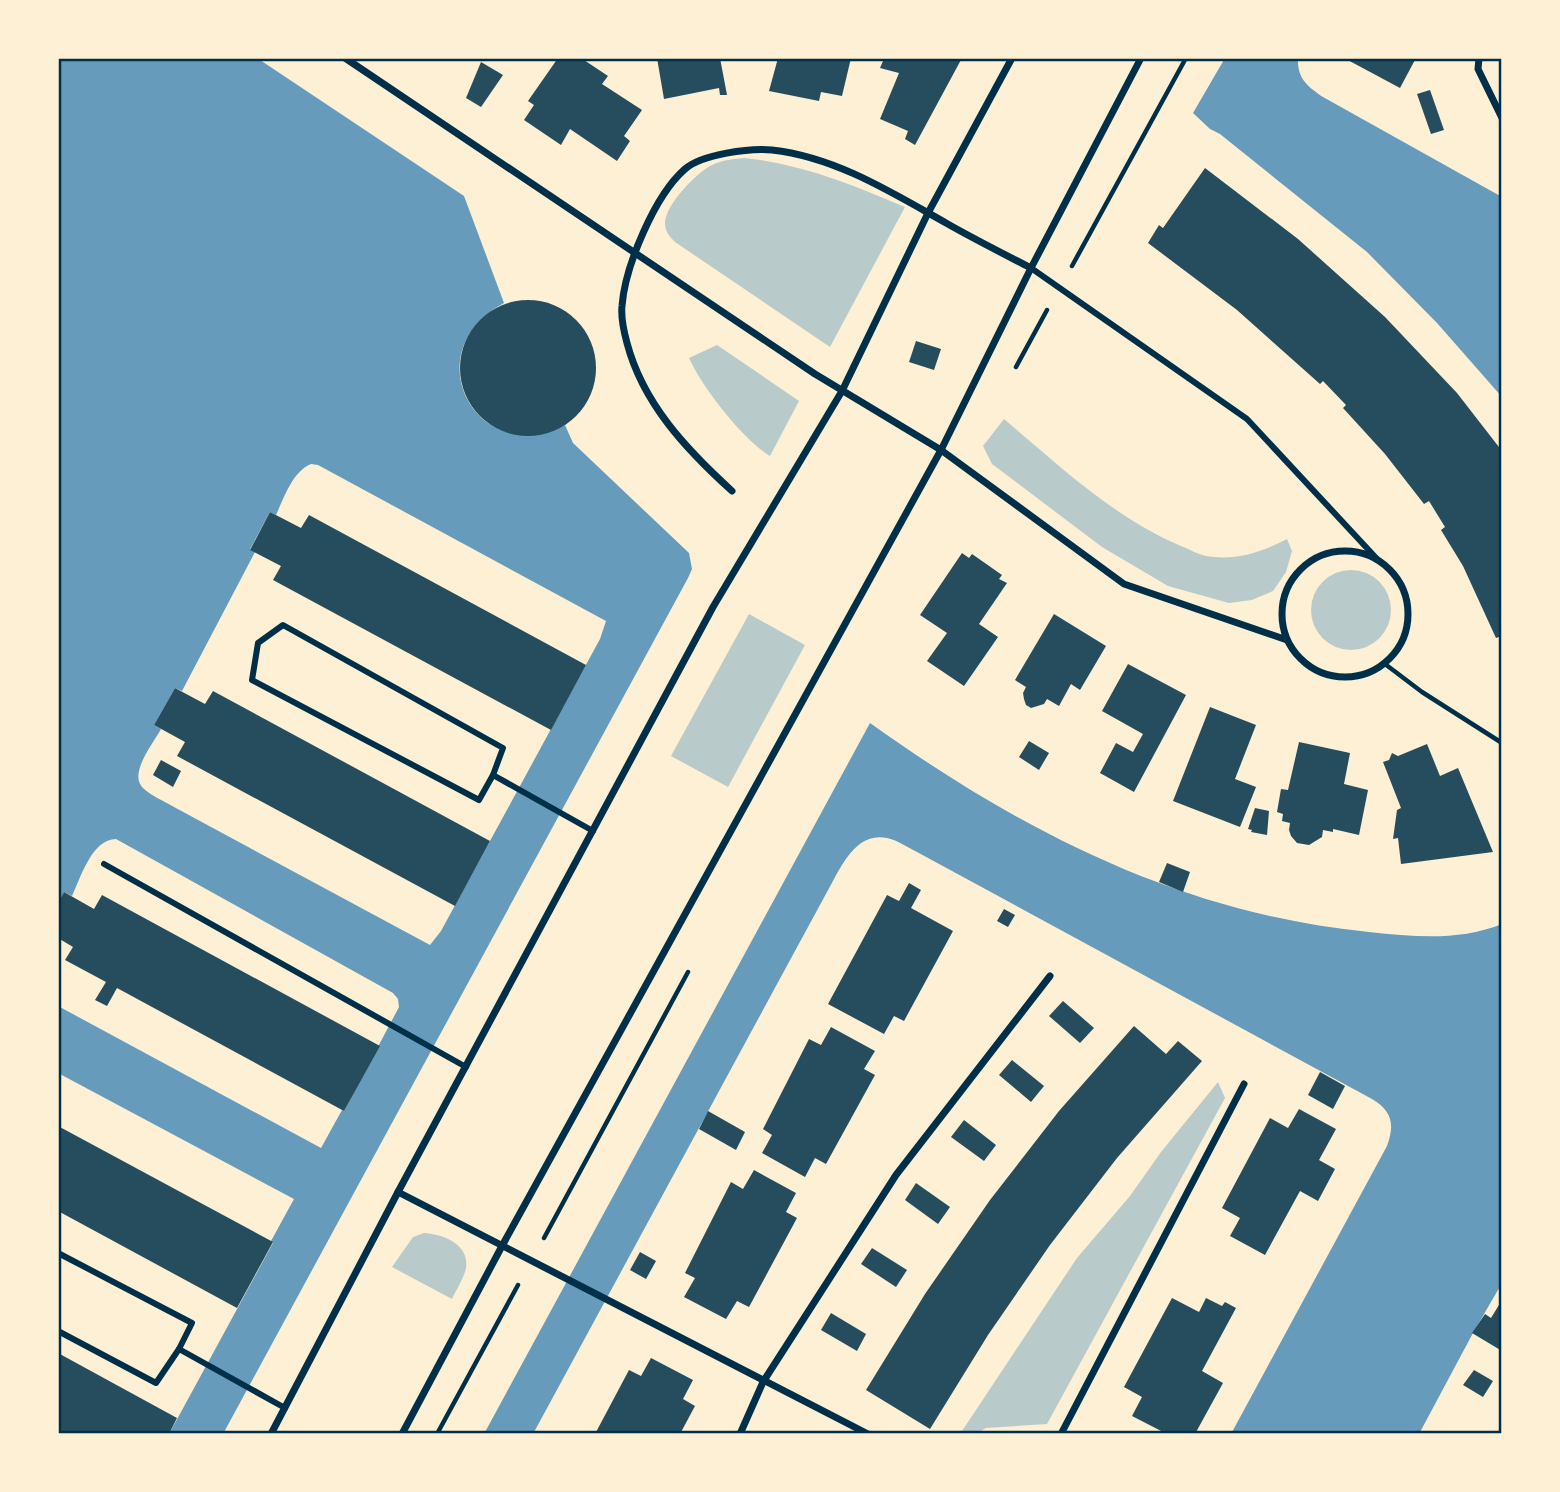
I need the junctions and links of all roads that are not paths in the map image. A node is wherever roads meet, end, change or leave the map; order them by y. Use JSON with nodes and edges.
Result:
{"nodes":[{"id":1,"x":345,"y":58,"type":"edge"},
{"id":2,"x":1012,"y":58,"type":"edge"},
{"id":3,"x":1141,"y":58,"type":"edge"},
{"id":4,"x":1479,"y":58,"type":"edge"},
{"id":5,"x":1502,"y":118,"type":"edge"},
{"id":6,"x":929,"y":213,"type":"junction"},
{"id":7,"x":635,"y":253,"type":"junction"},
{"id":8,"x":1031,"y":268,"type":"junction"},
{"id":9,"x":842,"y":391,"type":"junction"},
{"id":10,"x":941,"y":450,"type":"junction"},
{"id":11,"x":732,"y":492,"type":"dead end"},
{"id":12,"x":1378,"y":559,"type":"junction"},
{"id":13,"x":1287,"y":640,"type":"junction"},
{"id":14,"x":493,"y":775,"type":"junction"},
{"id":15,"x":593,"y":831,"type":"junction"},
{"id":16,"x":104,"y":863,"type":"dead end"},
{"id":17,"x":1050,"y":976,"type":"dead end"},
{"id":18,"x":466,"y":1067,"type":"junction"},
{"id":19,"x":1244,"y":1084,"type":"dead end"},
{"id":20,"x":398,"y":1192,"type":"junction"},
{"id":21,"x":502,"y":1246,"type":"junction"},
{"id":22,"x":58,"y":1253,"type":"edge"},
{"id":23,"x":58,"y":1331,"type":"edge"},
{"id":24,"x":179,"y":1349,"type":"junction"},
{"id":25,"x":763,"y":1382,"type":"junction"},
{"id":26,"x":285,"y":1408,"type":"junction"},
{"id":27,"x":271,"y":1434,"type":"edge"},
{"id":28,"x":402,"y":1434,"type":"edge"},
{"id":29,"x":740,"y":1434,"type":"edge"},
{"id":30,"x":868,"y":1434,"type":"edge"},
{"id":31,"x":1061,"y":1434,"type":"edge"}],
"edges":[{"from":1,"to":7,"type":"street"},
{"from":2,"to":6,"type":"street"},
{"from":3,"to":8,"type":"street"},
{"from":4,"to":5,"type":"street"},
{"from":6,"to":7,"type":"street"},
{"from":6,"to":8,"type":"street"},
{"from":6,"to":9,"type":"street"},
{"from":7,"to":9,"type":"street"},
{"from":7,"to":11,"type":"street"},
{"from":8,"to":10,"type":"street"},
{"from":8,"to":12,"type":"street"},
{"from":9,"to":10,"type":"street"},
{"from":9,"to":15,"type":"street"},
{"from":10,"to":13,"type":"street"},
{"from":10,"to":21,"type":"street"},
{"from":12,"to":13,"type":"street"},
{"from":12,"to":13,"type":"street"},
{"from":14,"to":14,"type":"street"},
{"from":14,"to":15,"type":"street"},
{"from":15,"to":18,"type":"street"},
{"from":16,"to":18,"type":"street"},
{"from":17,"to":25,"type":"street"},
{"from":18,"to":20,"type":"street"},
{"from":19,"to":31,"type":"street"},
{"from":20,"to":21,"type":"street"},
{"from":20,"to":26,"type":"street"},
{"from":21,"to":25,"type":"street"},
{"from":21,"to":28,"type":"street"},
{"from":22,"to":24,"type":"street"},
{"from":23,"to":24,"type":"street"},
{"from":24,"to":26,"type":"street"},
{"from":25,"to":29,"type":"street"},
{"from":25,"to":30,"type":"street"},
{"from":26,"to":27,"type":"street"}]}
